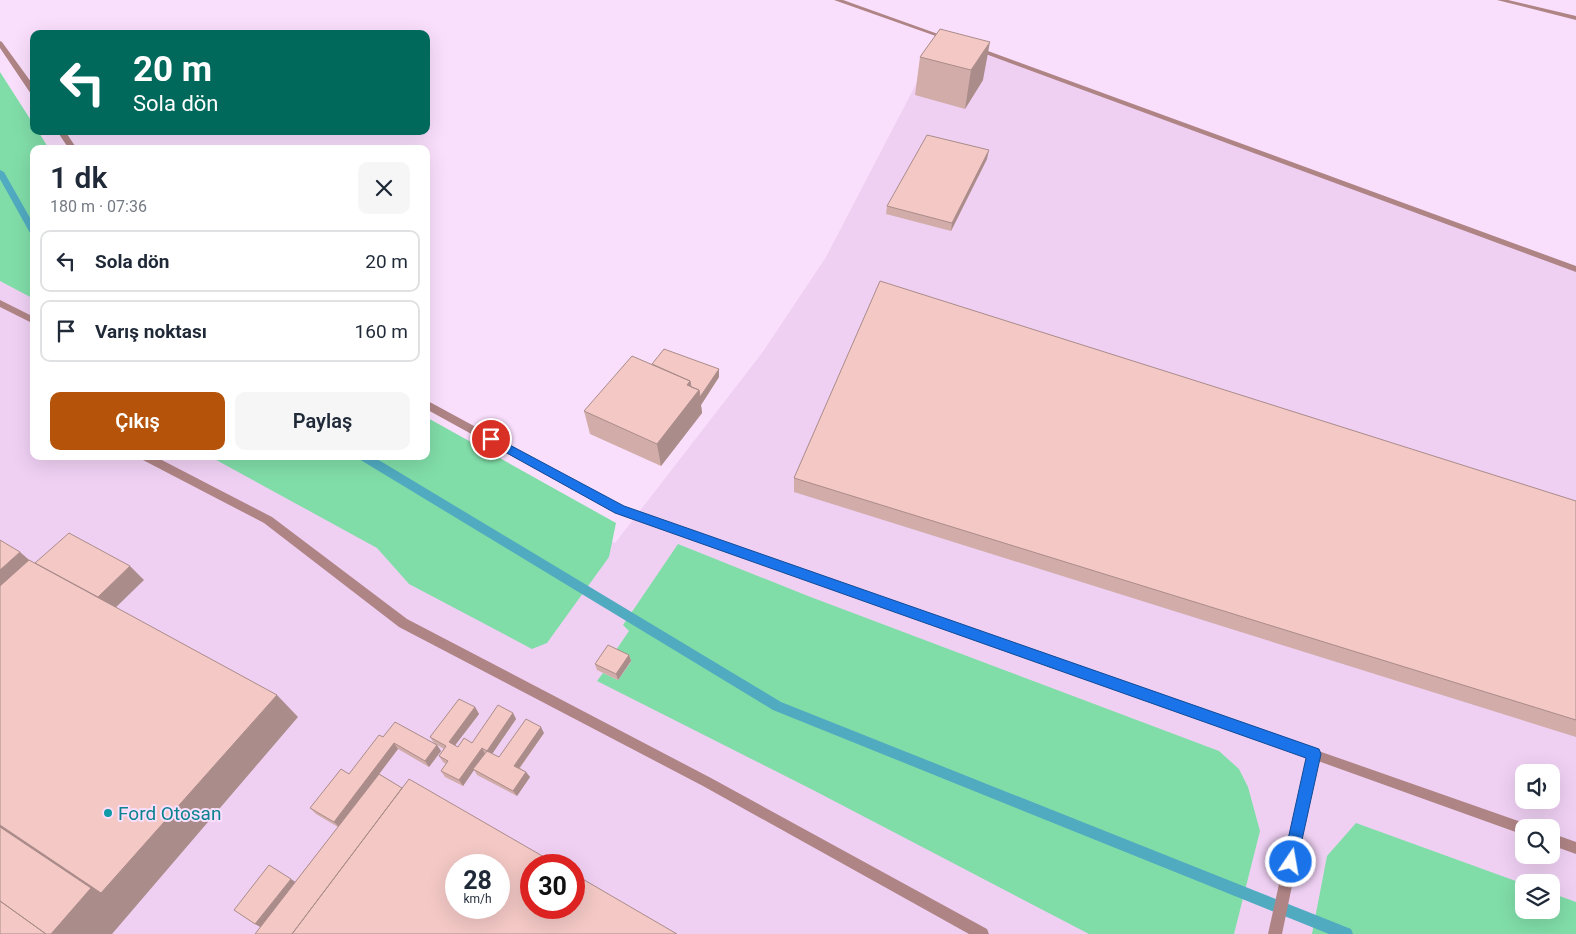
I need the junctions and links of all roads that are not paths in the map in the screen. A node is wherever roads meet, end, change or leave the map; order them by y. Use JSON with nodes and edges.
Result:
{"nodes":[{"id":1,"x":836,"y":0,"type":"edge"},
{"id":2,"x":1500,"y":0,"type":"edge"},
{"id":3,"x":1576,"y":18,"type":"edge"},
{"id":4,"x":0,"y":43,"type":"edge"},
{"id":5,"x":960,"y":43,"type":"edge"},
{"id":6,"x":969,"y":47,"type":"edge"},
{"id":7,"x":30,"y":86,"type":"edge"},
{"id":8,"x":1576,"y":269,"type":"edge"},
{"id":9,"x":0,"y":303,"type":"edge"},
{"id":10,"x":30,"y":319,"type":"edge"},
{"id":11,"x":430,"y":406,"type":"edge"},
{"id":12,"x":153,"y":460,"type":"edge"},
{"id":13,"x":1314,"y":754,"type":"junction"},
{"id":14,"x":1515,"y":826,"type":"edge"},
{"id":15,"x":1560,"y":842,"type":"edge"},
{"id":16,"x":1576,"y":848,"type":"edge"},
{"id":17,"x":982,"y":934,"type":"edge"},
{"id":18,"x":1275,"y":934,"type":"edge"}],
"edges":[{"from":1,"to":5,"type":"street"},
{"from":2,"to":3,"type":"street"},
{"from":4,"to":7,"type":"street"},
{"from":6,"to":8,"type":"street"},
{"from":9,"to":10,"type":"street"},
{"from":11,"to":13,"type":"street"},
{"from":12,"to":17,"type":"street"},
{"from":13,"to":14,"type":"street"},
{"from":13,"to":18,"type":"street"},
{"from":15,"to":16,"type":"street"}]}
